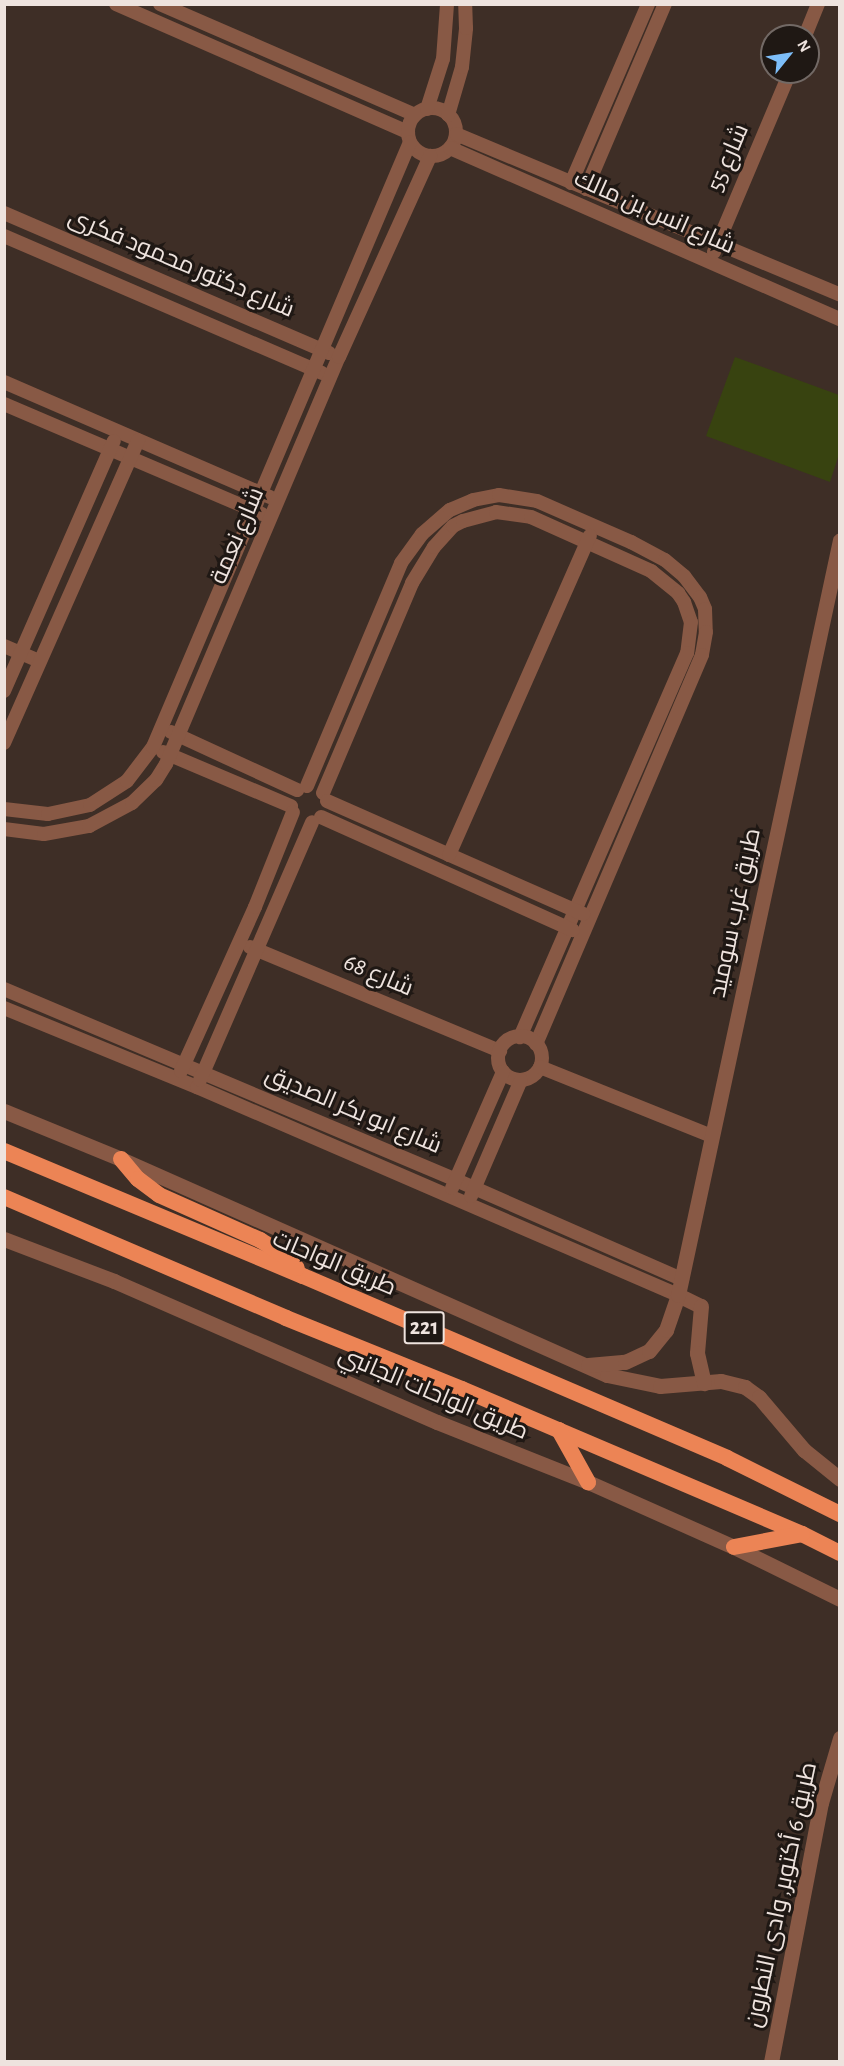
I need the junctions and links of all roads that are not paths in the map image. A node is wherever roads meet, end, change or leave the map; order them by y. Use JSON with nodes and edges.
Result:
{"nodes":[{"id":1,"x":116,"y":4,"type":"edge"},
{"id":2,"x":155,"y":4,"type":"edge"},
{"id":3,"x":160,"y":4,"type":"edge"},
{"id":4,"x":447,"y":4,"type":"edge"},
{"id":5,"x":465,"y":4,"type":"edge"},
{"id":6,"x":648,"y":4,"type":"edge"},
{"id":7,"x":665,"y":4,"type":"edge"},
{"id":8,"x":818,"y":4,"type":"edge"},
{"id":9,"x":149,"y":19,"type":"junction"},
{"id":10,"x":810,"y":24,"type":"edge"},
{"id":11,"x":785,"y":84,"type":"edge"},
{"id":12,"x":421,"y":112,"type":"junction"},
{"id":13,"x":448,"y":115,"type":"junction"},
{"id":14,"x":456,"y":134,"type":"junction"},
{"id":15,"x":409,"y":137,"type":"junction"},
{"id":16,"x":450,"y":148,"type":"junction"},
{"id":17,"x":430,"y":156,"type":"junction"},
{"id":18,"x":578,"y":186,"type":"junction"},
{"id":19,"x":571,"y":202,"type":"junction"},
{"id":20,"x":4,"y":213,"type":"edge"},
{"id":21,"x":4,"y":236,"type":"edge"},
{"id":22,"x":717,"y":246,"type":"junction"},
{"id":23,"x":710,"y":262,"type":"junction"},
{"id":24,"x":840,"y":295,"type":"edge"},
{"id":25,"x":840,"y":319,"type":"edge"},
{"id":26,"x":323,"y":350,"type":"junction"},
{"id":27,"x":339,"y":357,"type":"junction"},
{"id":28,"x":314,"y":370,"type":"junction"},
{"id":29,"x":331,"y":376,"type":"junction"},
{"id":30,"x":5,"y":384,"type":"edge"},
{"id":31,"x":4,"y":404,"type":"edge"},
{"id":32,"x":118,"y":431,"type":"junction"},
{"id":33,"x":138,"y":440,"type":"junction"},
{"id":34,"x":111,"y":449,"type":"junction"},
{"id":35,"x":131,"y":458,"type":"junction"},
{"id":36,"x":262,"y":494,"type":"junction"},
{"id":37,"x":278,"y":500,"type":"junction"},
{"id":38,"x":255,"y":511,"type":"junction"},
{"id":39,"x":270,"y":518,"type":"junction"},
{"id":40,"x":594,"y":525,"type":"junction"},
{"id":41,"x":840,"y":540,"type":"edge"},
{"id":42,"x":587,"y":542,"type":"junction"},
{"id":43,"x":659,"y":557,"type":"junction"},
{"id":44,"x":651,"y":571,"type":"junction"},
{"id":45,"x":4,"y":646,"type":"edge"},
{"id":46,"x":19,"y":653,"type":"junction"},
{"id":47,"x":39,"y":661,"type":"junction"},
{"id":48,"x":9,"y":666,"type":"edge"},
{"id":49,"x":33,"y":676,"type":"junction"},
{"id":50,"x":674,"y":682,"type":"junction"},
{"id":51,"x":688,"y":688,"type":"junction"},
{"id":52,"x":4,"y":691,"type":"edge"},
{"id":53,"x":163,"y":729,"type":"junction"},
{"id":54,"x":179,"y":735,"type":"junction"},
{"id":55,"x":4,"y":743,"type":"edge"},
{"id":56,"x":153,"y":747,"type":"junction"},
{"id":57,"x":171,"y":755,"type":"junction"},
{"id":58,"x":302,"y":788,"type":"junction"},
{"id":59,"x":325,"y":797,"type":"junction"},
{"id":60,"x":4,"y":809,"type":"edge"},
{"id":61,"x":292,"y":809,"type":"junction"},
{"id":62,"x":316,"y":819,"type":"junction"},
{"id":63,"x":4,"y":829,"type":"edge"},
{"id":64,"x":449,"y":855,"type":"junction"},
{"id":65,"x":575,"y":910,"type":"junction"},
{"id":66,"x":591,"y":917,"type":"junction"},
{"id":67,"x":567,"y":928,"type":"junction"},
{"id":68,"x":583,"y":935,"type":"junction"},
{"id":69,"x":240,"y":943,"type":"junction"},
{"id":70,"x":258,"y":950,"type":"junction"},
{"id":71,"x":4,"y":989,"type":"edge"},
{"id":72,"x":4,"y":1008,"type":"edge"},
{"id":73,"x":520,"y":1036,"type":"junction"},
{"id":74,"x":536,"y":1044,"type":"junction"},
{"id":75,"x":500,"y":1051,"type":"junction"},
{"id":76,"x":184,"y":1064,"type":"junction"},
{"id":77,"x":540,"y":1067,"type":"junction"},
{"id":78,"x":203,"y":1072,"type":"junction"},
{"id":79,"x":503,"y":1072,"type":"junction"},
{"id":80,"x":177,"y":1079,"type":"junction"},
{"id":81,"x":521,"y":1080,"type":"junction"},
{"id":82,"x":197,"y":1088,"type":"junction"},
{"id":83,"x":4,"y":1111,"type":"edge"},
{"id":84,"x":712,"y":1136,"type":"junction"},
{"id":85,"x":4,"y":1152,"type":"edge"},
{"id":86,"x":121,"y":1159,"type":"junction"},
{"id":87,"x":456,"y":1179,"type":"junction"},
{"id":88,"x":474,"y":1188,"type":"junction"},
{"id":89,"x":449,"y":1195,"type":"junction"},
{"id":90,"x":4,"y":1197,"type":"edge"},
{"id":91,"x":468,"y":1203,"type":"junction"},
{"id":92,"x":4,"y":1239,"type":"edge"},
{"id":93,"x":303,"y":1276,"type":"junction"},
{"id":94,"x":682,"y":1279,"type":"junction"},
{"id":95,"x":678,"y":1295,"type":"junction"},
{"id":96,"x":585,"y":1366,"type":"junction"},
{"id":97,"x":704,"y":1383,"type":"junction"},
{"id":98,"x":559,"y":1430,"type":"junction"},
{"id":99,"x":840,"y":1479,"type":"edge"},
{"id":100,"x":588,"y":1482,"type":"junction"},
{"id":101,"x":840,"y":1514,"type":"edge"},
{"id":102,"x":802,"y":1534,"type":"junction"},
{"id":103,"x":734,"y":1547,"type":"junction"},
{"id":104,"x":840,"y":1553,"type":"edge"},
{"id":105,"x":839,"y":1599,"type":"edge"},
{"id":106,"x":840,"y":1738,"type":"edge"},
{"id":107,"x":771,"y":2061,"type":"edge"}],
"edges":[{"from":1,"to":9,"type":"street"},
{"from":2,"to":9,"type":"street"},
{"from":3,"to":12,"type":"street"},
{"from":4,"to":12,"type":"street"},
{"from":5,"to":13,"type":"street"},
{"from":6,"to":18,"type":"street"},
{"from":7,"to":18,"type":"street"},
{"from":8,"to":10,"type":"street"},
{"from":9,"to":15,"type":"street"},
{"from":11,"to":22,"type":"street","name":"شارع 55"},
{"from":12,"to":13,"type":"street"},
{"from":12,"to":15,"type":"street"},
{"from":13,"to":14,"type":"street"},
{"from":14,"to":16,"type":"street"},
{"from":14,"to":18,"type":"street","name":"شارع انس بن مالك"},
{"from":15,"to":17,"type":"street"},
{"from":15,"to":26,"type":"street","name":"شارع نعمة"},
{"from":16,"to":17,"type":"street"},
{"from":16,"to":19,"type":"street","name":"شارع انس بن مالك"},
{"from":17,"to":27,"type":"street","name":"شارع نعمة"},
{"from":18,"to":19,"type":"street"},
{"from":18,"to":22,"type":"street","name":"شارع انس بن مالك"},
{"from":19,"to":23,"type":"street","name":"شارع انس بن مالك"},
{"from":20,"to":26,"type":"street","name":"شارع دكتور محمود فكرى"},
{"from":21,"to":28,"type":"street","name":"شارع دكتور محمود فكرى"},
{"from":22,"to":23,"type":"street","name":"شارع 55"},
{"from":22,"to":24,"type":"street","name":"شارع انس بن مالك"},
{"from":23,"to":25,"type":"street","name":"شارع انس بن مالك"},
{"from":26,"to":27,"type":"street","name":"شارع دكتور محمود فكرى"},
{"from":26,"to":28,"type":"street","name":"شارع نعمة"},
{"from":27,"to":29,"type":"street","name":"شارع نعمة"},
{"from":28,"to":29,"type":"street","name":"شارع دكتور محمود فكرى"},
{"from":28,"to":36,"type":"street","name":"شارع نعمة"},
{"from":29,"to":37,"type":"street","name":"شارع نعمة"},
{"from":30,"to":32,"type":"street"},
{"from":31,"to":34,"type":"street"},
{"from":32,"to":33,"type":"street"},
{"from":32,"to":34,"type":"street"},
{"from":33,"to":35,"type":"street"},
{"from":33,"to":36,"type":"street"},
{"from":34,"to":35,"type":"street"},
{"from":34,"to":46,"type":"street"},
{"from":35,"to":38,"type":"street"},
{"from":35,"to":47,"type":"street"},
{"from":36,"to":37,"type":"street"},
{"from":36,"to":38,"type":"street","name":"شارع نعمة"},
{"from":37,"to":39,"type":"street","name":"شارع نعمة"},
{"from":38,"to":39,"type":"street"},
{"from":38,"to":53,"type":"street","name":"شارع نعمة"},
{"from":39,"to":54,"type":"street","name":"شارع نعمة"},
{"from":40,"to":42,"type":"street"},
{"from":40,"to":43,"type":"street"},
{"from":40,"to":58,"type":"street"},
{"from":41,"to":84,"type":"street","name":"طريق غرب سوميد"},
{"from":42,"to":44,"type":"street"},
{"from":42,"to":59,"type":"street"},
{"from":42,"to":64,"type":"street"},
{"from":43,"to":44,"type":"street"},
{"from":43,"to":51,"type":"street"},
{"from":44,"to":50,"type":"street"},
{"from":45,"to":46,"type":"street"},
{"from":46,"to":47,"type":"street"},
{"from":46,"to":48,"type":"street"},
{"from":47,"to":49,"type":"street"},
{"from":48,"to":49,"type":"street"},
{"from":48,"to":52,"type":"street"},
{"from":49,"to":55,"type":"street"},
{"from":50,"to":51,"type":"street"},
{"from":50,"to":65,"type":"street"},
{"from":51,"to":66,"type":"street"},
{"from":53,"to":54,"type":"street"},
{"from":53,"to":56,"type":"street","name":"شارع نعمة"},
{"from":54,"to":57,"type":"street","name":"شارع نعمة"},
{"from":54,"to":58,"type":"street"},
{"from":56,"to":57,"type":"street"},
{"from":56,"to":60,"type":"street","name":"شارع نعمة"},
{"from":57,"to":61,"type":"street"},
{"from":57,"to":63,"type":"street","name":"شارع نعمة"},
{"from":58,"to":59,"type":"street"},
{"from":58,"to":61,"type":"street"},
{"from":59,"to":62,"type":"street"},
{"from":59,"to":64,"type":"street"},
{"from":61,"to":62,"type":"street"},
{"from":61,"to":69,"type":"street"},
{"from":62,"to":67,"type":"street"},
{"from":62,"to":70,"type":"street"},
{"from":64,"to":65,"type":"street"},
{"from":65,"to":66,"type":"street"},
{"from":65,"to":67,"type":"street"},
{"from":66,"to":68,"type":"street"},
{"from":67,"to":68,"type":"street"},
{"from":67,"to":73,"type":"street"},
{"from":68,"to":74,"type":"street"},
{"from":69,"to":70,"type":"street","name":"شارع 68"},
{"from":69,"to":76,"type":"street"},
{"from":70,"to":75,"type":"street","name":"شارع 68"},
{"from":70,"to":78,"type":"street"},
{"from":71,"to":76,"type":"street","name":"شارع ابو بكر الصديق"},
{"from":72,"to":80,"type":"street","name":"شارع ابو بكر الصديق"},
{"from":73,"to":74,"type":"street"},
{"from":73,"to":75,"type":"street"},
{"from":74,"to":77,"type":"street"},
{"from":75,"to":79,"type":"street"},
{"from":76,"to":78,"type":"street","name":"شارع ابو بكر الصديق"},
{"from":76,"to":80,"type":"street"},
{"from":77,"to":81,"type":"street"},
{"from":77,"to":84,"type":"street"},
{"from":78,"to":82,"type":"street"},
{"from":78,"to":87,"type":"street","name":"شارع ابو بكر الصديق"},
{"from":79,"to":81,"type":"street"},
{"from":79,"to":87,"type":"street"},
{"from":80,"to":82,"type":"street","name":"شارع ابو بكر الصديق"},
{"from":81,"to":88,"type":"street"},
{"from":82,"to":89,"type":"street","name":"شارع ابو بكر الصديق"},
{"from":83,"to":86,"type":"street"},
{"from":84,"to":94,"type":"street","name":"طريق غرب سوميد"},
{"from":85,"to":93,"type":"highway","name":"طريق الواحات","number":"221"},
{"from":86,"to":93,"type":"highway"},
{"from":86,"to":96,"type":"street"},
{"from":87,"to":88,"type":"street","name":"شارع ابو بكر الصديق"},
{"from":87,"to":89,"type":"street"},
{"from":88,"to":91,"type":"street"},
{"from":88,"to":94,"type":"street","name":"شارع ابو بكر الصديق"},
{"from":89,"to":91,"type":"street","name":"شارع ابو بكر الصديق"},
{"from":90,"to":98,"type":"highway","number":"221"},
{"from":91,"to":95,"type":"street","name":"شارع ابو بكر الصديق"},
{"from":92,"to":100,"type":"street","name":"طريق الواحات الجانبي"},
{"from":93,"to":101,"type":"highway","name":"طريق الواحات","number":"221"},
{"from":94,"to":95,"type":"street","name":"طريق غرب سوميد"},
{"from":95,"to":96,"type":"street","name":"طريق غرب سوميد"},
{"from":95,"to":97,"type":"street"},
{"from":96,"to":97,"type":"street"},
{"from":97,"to":99,"type":"street"},
{"from":98,"to":100,"type":"highway"},
{"from":98,"to":102,"type":"highway","number":"221"},
{"from":100,"to":103,"type":"street","name":"طريق الواحات الجانبي"},
{"from":102,"to":103,"type":"highway"},
{"from":102,"to":104,"type":"highway","number":"221"},
{"from":103,"to":105,"type":"street","name":"طريق الواحات الجانبي"},
{"from":106,"to":107,"type":"street","name":"طريق 6 أكتوبر, وادى النطرون"}]}
